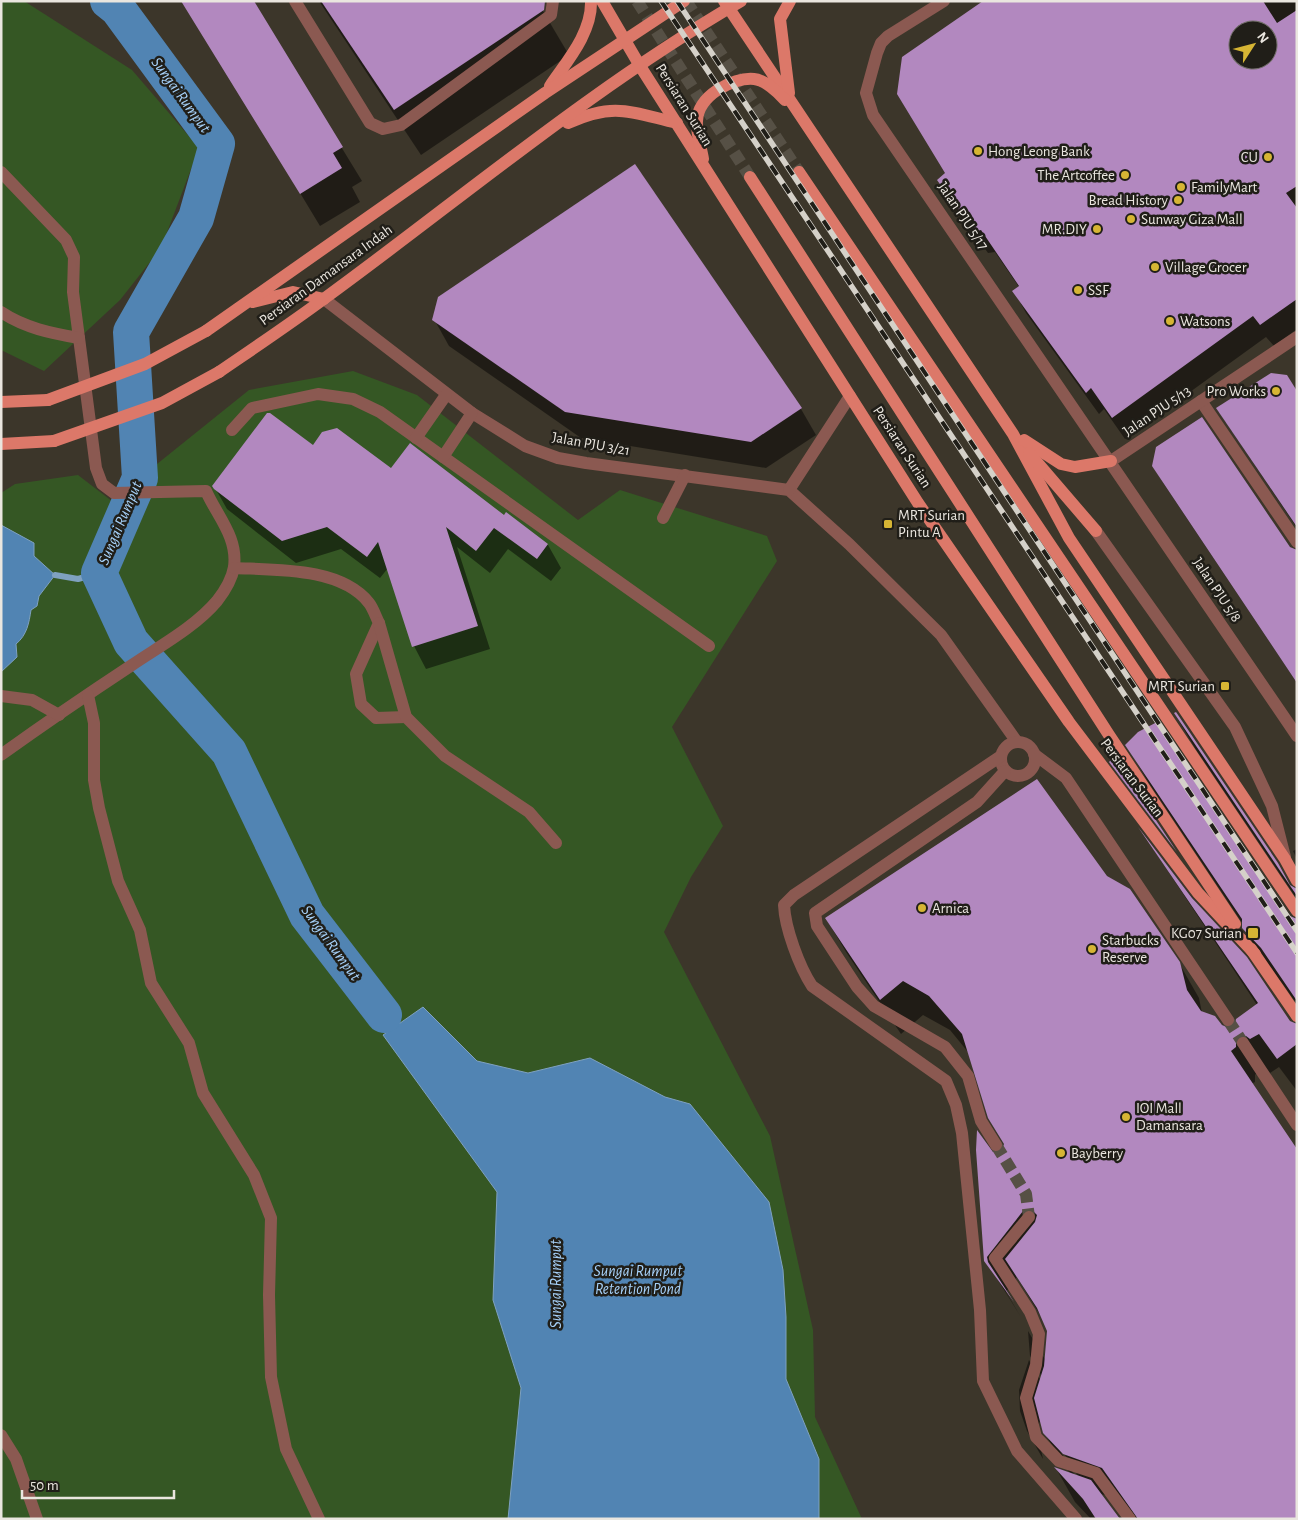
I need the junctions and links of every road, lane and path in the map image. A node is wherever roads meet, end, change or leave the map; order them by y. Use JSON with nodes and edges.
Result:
{"nodes":[{"id":1,"x":295,"y":1,"type":"edge"},
{"id":2,"x":553,"y":1,"type":"edge"},
{"id":3,"x":591,"y":1,"type":"edge"},
{"id":4,"x":602,"y":1,"type":"edge"},
{"id":5,"x":684,"y":1,"type":"edge"},
{"id":6,"x":740,"y":1,"type":"edge"},
{"id":7,"x":790,"y":1,"type":"edge"},
{"id":8,"x":944,"y":1,"type":"edge"},
{"id":9,"x":726,"y":5,"type":"edge"},
{"id":10,"x":624,"y":41,"type":"junction"},
{"id":11,"x":640,"y":66,"type":"junction"},
{"id":12,"x":545,"y":93,"type":"junction"},
{"id":13,"x":790,"y":98,"type":"junction"},
{"id":14,"x":805,"y":121,"type":"junction"},
{"id":15,"x":677,"y":123,"type":"junction"},
{"id":16,"x":538,"y":137,"type":"junction"},
{"id":17,"x":704,"y":167,"type":"junction"},
{"id":18,"x":1,"y":172,"type":"edge"},
{"id":19,"x":799,"y":172,"type":"tunnel mouth"},
{"id":20,"x":750,"y":177,"type":"tunnel mouth"},
{"id":21,"x":324,"y":299,"type":"junction"},
{"id":22,"x":239,"y":307,"type":"junction"},
{"id":23,"x":1,"y":312,"type":"edge"},
{"id":24,"x":1297,"y":337,"type":"edge"},
{"id":25,"x":79,"y":338,"type":"junction"},
{"id":26,"x":446,"y":395,"type":"junction"},
{"id":27,"x":850,"y":396,"type":"junction"},
{"id":28,"x":1201,"y":401,"type":"junction"},
{"id":29,"x":1,"y":402,"type":"edge"},
{"id":30,"x":472,"y":413,"type":"junction"},
{"id":31,"x":232,"y":430,"type":"dead end"},
{"id":32,"x":1013,"y":434,"type":"junction"},
{"id":33,"x":416,"y":438,"type":"junction"},
{"id":34,"x":1,"y":444,"type":"edge"},
{"id":35,"x":443,"y":457,"type":"junction"},
{"id":36,"x":1111,"y":461,"type":"junction"},
{"id":37,"x":685,"y":475,"type":"junction"},
{"id":38,"x":789,"y":490,"type":"junction"},
{"id":39,"x":664,"y":518,"type":"dead end"},
{"id":40,"x":1096,"y":531,"type":"joint"},
{"id":41,"x":1297,"y":542,"type":"edge"},
{"id":42,"x":234,"y":568,"type":"junction"},
{"id":43,"x":379,"y":623,"type":"junction"},
{"id":44,"x":709,"y":646,"type":"dead end"},
{"id":45,"x":88,"y":695,"type":"junction"},
{"id":46,"x":1,"y":696,"type":"edge"},
{"id":47,"x":59,"y":715,"type":"junction"},
{"id":48,"x":406,"y":717,"type":"junction"},
{"id":49,"x":1297,"y":736,"type":"edge"},
{"id":50,"x":1017,"y":742,"type":"junction"},
{"id":51,"x":1034,"y":754,"type":"junction"},
{"id":52,"x":1,"y":755,"type":"edge"},
{"id":53,"x":1001,"y":756,"type":"junction"},
{"id":54,"x":1005,"y":771,"type":"junction"},
{"id":55,"x":556,"y":843,"type":"dead end"},
{"id":56,"x":1285,"y":859,"type":"junction"},
{"id":57,"x":1297,"y":881,"type":"edge"},
{"id":58,"x":1297,"y":911,"type":"edge"},
{"id":59,"x":1255,"y":954,"type":"junction"},
{"id":60,"x":1297,"y":1016,"type":"edge"},
{"id":61,"x":1228,"y":1020,"type":"tunnel mouth"},
{"id":62,"x":1243,"y":1043,"type":"tunnel mouth"},
{"id":63,"x":1297,"y":1125,"type":"edge"},
{"id":64,"x":996,"y":1145,"type":"tunnel mouth"},
{"id":65,"x":1028,"y":1217,"type":"dead end"},
{"id":66,"x":1,"y":1435,"type":"edge"},
{"id":67,"x":37,"y":1519,"type":"edge"},
{"id":68,"x":319,"y":1519,"type":"edge"},
{"id":69,"x":1076,"y":1519,"type":"edge"},
{"id":70,"x":1130,"y":1519,"type":"edge"}],
"edges":[{"from":1,"to":2,"type":"street"},
{"from":3,"to":12,"type":"main road"},
{"from":4,"to":10,"type":"main road","name":"Persiaran Surian"},
{"from":5,"to":10,"type":"main road","name":"Persiaran Damansara Indah"},
{"from":6,"to":9,"type":"main road","name":"Persiaran Damansara Indah"},
{"from":7,"to":13,"type":"main road"},
{"from":8,"to":36,"type":"street","name":"Jalan PJU 5/17"},
{"from":9,"to":11,"type":"main road","name":"Persiaran Damansara Indah"},
{"from":9,"to":13,"type":"main road"},
{"from":10,"to":11,"type":"main road","name":"Persiaran Surian"},
{"from":10,"to":12,"type":"main road","name":"Persiaran Damansara Indah"},
{"from":11,"to":15,"type":"main road","name":"Persiaran Surian"},
{"from":11,"to":16,"type":"main road","name":"Persiaran Damansara Indah"},
{"from":12,"to":22,"type":"main road","name":"Persiaran Damansara Indah"},
{"from":13,"to":14,"type":"main road"},
{"from":14,"to":17,"type":"main road"},
{"from":14,"to":32,"type":"main road"},
{"from":15,"to":16,"type":"main road"},
{"from":15,"to":17,"type":"main road","name":"Persiaran Surian"},
{"from":16,"to":21,"type":"main road","name":"Persiaran Damansara Indah"},
{"from":17,"to":27,"type":"main road","name":"Persiaran Surian"},
{"from":18,"to":25,"type":"street"},
{"from":19,"to":58,"type":"main road"},
{"from":20,"to":59,"type":"main road","name":"Persiaran Surian"},
{"from":21,"to":22,"type":"main road"},
{"from":21,"to":26,"type":"street","name":"Jalan PJU 3/21"},
{"from":21,"to":34,"type":"main road","name":"Persiaran Damansara Indah","bridge":true},
{"from":22,"to":29,"type":"main road","name":"Persiaran Damansara Indah","bridge":true},
{"from":23,"to":25,"type":"street"},
{"from":24,"to":28,"type":"street","name":"Jalan PJU 5/13"},
{"from":25,"to":42,"type":"street"},
{"from":26,"to":30,"type":"street","name":"Jalan PJU 3/21"},
{"from":26,"to":33,"type":"street"},
{"from":27,"to":38,"type":"street"},
{"from":27,"to":59,"type":"main road","name":"Persiaran Surian"},
{"from":28,"to":36,"type":"street","name":"Jalan PJU 5/13"},
{"from":28,"to":41,"type":"street"},
{"from":30,"to":35,"type":"street"},
{"from":30,"to":37,"type":"street","name":"Jalan PJU 3/21"},
{"from":31,"to":33,"type":"street"},
{"from":32,"to":36,"type":"main road"},
{"from":32,"to":40,"type":"main road"},
{"from":32,"to":56,"type":"main road"},
{"from":33,"to":35,"type":"street"},
{"from":35,"to":44,"type":"street"},
{"from":36,"to":49,"type":"street","name":"Jalan PJU 5/8"},
{"from":37,"to":38,"type":"street","name":"Jalan PJU 3/21"},
{"from":37,"to":39,"type":"street"},
{"from":38,"to":50,"type":"street"},
{"from":40,"to":56,"type":"street"},
{"from":42,"to":43,"type":"street"},
{"from":42,"to":45,"type":"street"},
{"from":43,"to":48,"type":"street"},
{"from":43,"to":48,"type":"street"},
{"from":45,"to":47,"type":"street"},
{"from":45,"to":68,"type":"street"},
{"from":46,"to":47,"type":"street"},
{"from":47,"to":52,"type":"street"},
{"from":48,"to":55,"type":"street"},
{"from":50,"to":51,"type":"street"},
{"from":50,"to":53,"type":"street"},
{"from":51,"to":54,"type":"street"},
{"from":51,"to":61,"type":"street"},
{"from":53,"to":54,"type":"street"},
{"from":53,"to":69,"type":"street"},
{"from":54,"to":64,"type":"street"},
{"from":56,"to":57,"type":"main road"},
{"from":59,"to":60,"type":"main road","name":"Persiaran Surian"},
{"from":62,"to":63,"type":"street"},
{"from":65,"to":70,"type":"street"},
{"from":66,"to":67,"type":"street"}]}
